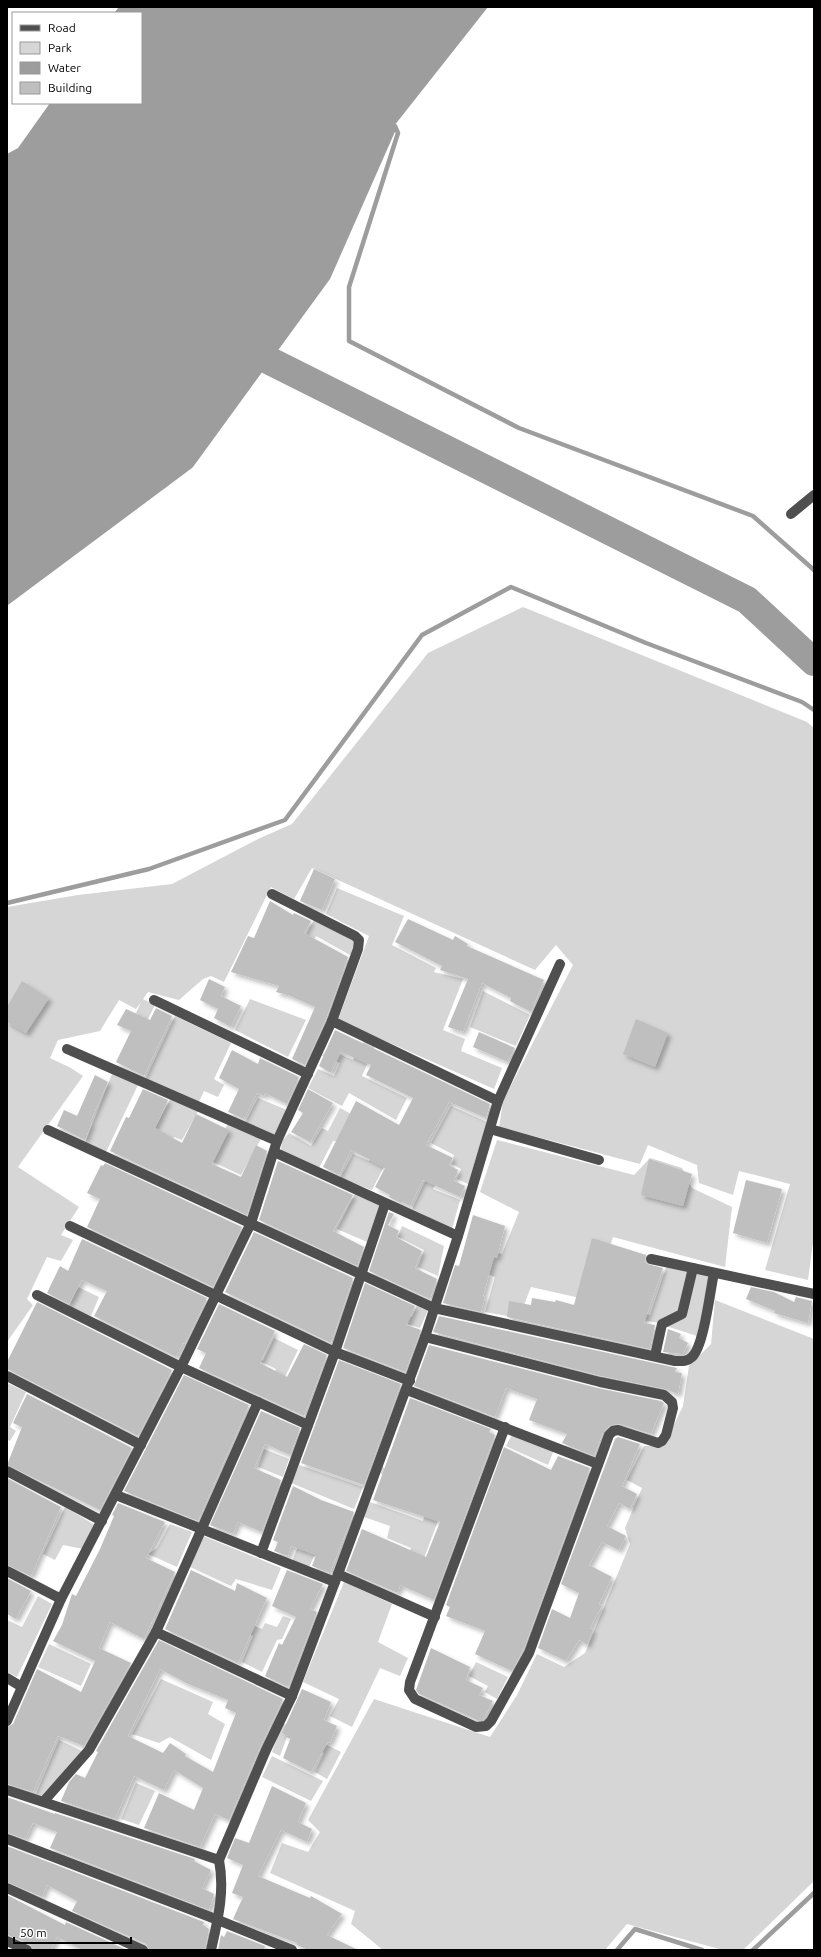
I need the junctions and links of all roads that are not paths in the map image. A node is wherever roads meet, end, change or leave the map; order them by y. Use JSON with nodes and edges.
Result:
{"nodes":[{"id":1,"x":814,"y":495,"type":"edge"},
{"id":2,"x":804,"y":502,"type":"junction"},
{"id":3,"x":814,"y":508,"type":"edge"},
{"id":4,"x":791,"y":514,"type":"dead end"},
{"id":5,"x":272,"y":894,"type":"dead end"},
{"id":6,"x":560,"y":964,"type":"dead end"},
{"id":7,"x":154,"y":1000,"type":"dead end"},
{"id":8,"x":332,"y":1021,"type":"junction"},
{"id":9,"x":67,"y":1049,"type":"dead end"},
{"id":10,"x":308,"y":1074,"type":"junction"},
{"id":11,"x":498,"y":1100,"type":"junction"},
{"id":12,"x":490,"y":1129,"type":"junction"},
{"id":13,"x":48,"y":1130,"type":"dead end"},
{"id":14,"x":277,"y":1141,"type":"junction"},
{"id":15,"x":274,"y":1152,"type":"junction"},
{"id":16,"x":599,"y":1160,"type":"dead end"},
{"id":17,"x":385,"y":1204,"type":"junction"},
{"id":18,"x":251,"y":1223,"type":"junction"},
{"id":19,"x":70,"y":1226,"type":"dead end"},
{"id":20,"x":458,"y":1236,"type":"junction"},
{"id":21,"x":651,"y":1259,"type":"dead end"},
{"id":22,"x":693,"y":1268,"type":"junction"},
{"id":23,"x":714,"y":1273,"type":"junction"},
{"id":24,"x":362,"y":1274,"type":"junction"},
{"id":25,"x":814,"y":1294,"type":"edge"},
{"id":26,"x":37,"y":1295,"type":"dead end"},
{"id":27,"x":215,"y":1296,"type":"junction"},
{"id":28,"x":434,"y":1308,"type":"junction"},
{"id":29,"x":425,"y":1337,"type":"junction"},
{"id":30,"x":335,"y":1352,"type":"junction"},
{"id":31,"x":655,"y":1356,"type":"junction"},
{"id":32,"x":181,"y":1367,"type":"junction"},
{"id":33,"x":7,"y":1376,"type":"edge"},
{"id":34,"x":408,"y":1386,"type":"junction"},
{"id":35,"x":258,"y":1402,"type":"junction"},
{"id":36,"x":308,"y":1425,"type":"junction"},
{"id":37,"x":505,"y":1427,"type":"junction"},
{"id":38,"x":142,"y":1445,"type":"junction"},
{"id":39,"x":598,"y":1464,"type":"junction"},
{"id":40,"x":7,"y":1471,"type":"edge"},
{"id":41,"x":116,"y":1495,"type":"junction"},
{"id":42,"x":102,"y":1522,"type":"junction"},
{"id":43,"x":200,"y":1529,"type":"junction"},
{"id":44,"x":261,"y":1553,"type":"junction"},
{"id":45,"x":7,"y":1571,"type":"edge"},
{"id":46,"x":337,"y":1578,"type":"junction"},
{"id":47,"x":61,"y":1599,"type":"junction"},
{"id":48,"x":435,"y":1616,"type":"junction"},
{"id":49,"x":156,"y":1632,"type":"junction"},
{"id":50,"x":7,"y":1678,"type":"edge"},
{"id":51,"x":22,"y":1687,"type":"junction"},
{"id":52,"x":292,"y":1696,"type":"junction"},
{"id":53,"x":7,"y":1721,"type":"edge"},
{"id":54,"x":7,"y":1790,"type":"edge"},
{"id":55,"x":44,"y":1802,"type":"junction"},
{"id":56,"x":7,"y":1839,"type":"edge"},
{"id":57,"x":218,"y":1860,"type":"junction"},
{"id":58,"x":7,"y":1888,"type":"edge"},
{"id":59,"x":218,"y":1920,"type":"junction"},
{"id":60,"x":7,"y":1941,"type":"edge"},
{"id":61,"x":27,"y":1950,"type":"edge"},
{"id":62,"x":143,"y":1950,"type":"edge"},
{"id":63,"x":211,"y":1950,"type":"edge"},
{"id":64,"x":292,"y":1950,"type":"edge"}],
"edges":[{"from":1,"to":2,"type":"street"},
{"from":2,"to":3,"type":"street"},
{"from":2,"to":4,"type":"street"},
{"from":5,"to":8,"type":"street"},
{"from":6,"to":11,"type":"street"},
{"from":7,"to":10,"type":"street"},
{"from":8,"to":10,"type":"street"},
{"from":8,"to":11,"type":"street"},
{"from":9,"to":14,"type":"street"},
{"from":10,"to":14,"type":"street"},
{"from":11,"to":12,"type":"street"},
{"from":12,"to":16,"type":"street"},
{"from":12,"to":20,"type":"street"},
{"from":13,"to":18,"type":"street"},
{"from":14,"to":15,"type":"street"},
{"from":15,"to":17,"type":"street"},
{"from":15,"to":18,"type":"street"},
{"from":17,"to":20,"type":"street"},
{"from":17,"to":24,"type":"street"},
{"from":18,"to":24,"type":"street"},
{"from":18,"to":27,"type":"street"},
{"from":19,"to":27,"type":"street"},
{"from":20,"to":28,"type":"street"},
{"from":21,"to":22,"type":"street"},
{"from":22,"to":23,"type":"street"},
{"from":22,"to":31,"type":"street"},
{"from":23,"to":25,"type":"street"},
{"from":23,"to":31,"type":"street"},
{"from":24,"to":28,"type":"street"},
{"from":24,"to":30,"type":"street"},
{"from":26,"to":32,"type":"street"},
{"from":27,"to":30,"type":"street"},
{"from":27,"to":32,"type":"street"},
{"from":28,"to":29,"type":"street"},
{"from":28,"to":31,"type":"street"},
{"from":29,"to":34,"type":"street"},
{"from":29,"to":39,"type":"street"},
{"from":30,"to":34,"type":"street"},
{"from":30,"to":36,"type":"street"},
{"from":32,"to":35,"type":"street"},
{"from":32,"to":38,"type":"street"},
{"from":33,"to":38,"type":"street"},
{"from":34,"to":37,"type":"street"},
{"from":34,"to":46,"type":"street"},
{"from":35,"to":36,"type":"street"},
{"from":35,"to":43,"type":"street"},
{"from":36,"to":44,"type":"street"},
{"from":37,"to":39,"type":"street"},
{"from":37,"to":48,"type":"street"},
{"from":38,"to":41,"type":"street"},
{"from":39,"to":48,"type":"street"},
{"from":40,"to":42,"type":"street"},
{"from":41,"to":42,"type":"street"},
{"from":41,"to":43,"type":"street"},
{"from":42,"to":47,"type":"street"},
{"from":43,"to":44,"type":"street"},
{"from":43,"to":49,"type":"street"},
{"from":44,"to":46,"type":"street"},
{"from":45,"to":47,"type":"street"},
{"from":46,"to":48,"type":"street"},
{"from":46,"to":52,"type":"street"},
{"from":47,"to":51,"type":"street"},
{"from":49,"to":52,"type":"street"},
{"from":49,"to":55,"type":"street"},
{"from":50,"to":51,"type":"street"},
{"from":51,"to":53,"type":"street"},
{"from":52,"to":57,"type":"street"},
{"from":54,"to":55,"type":"street"},
{"from":55,"to":57,"type":"street"},
{"from":56,"to":59,"type":"street"},
{"from":57,"to":59,"type":"street"},
{"from":58,"to":62,"type":"street"},
{"from":59,"to":63,"type":"street"},
{"from":59,"to":64,"type":"street"},
{"from":60,"to":61,"type":"street"}]}
